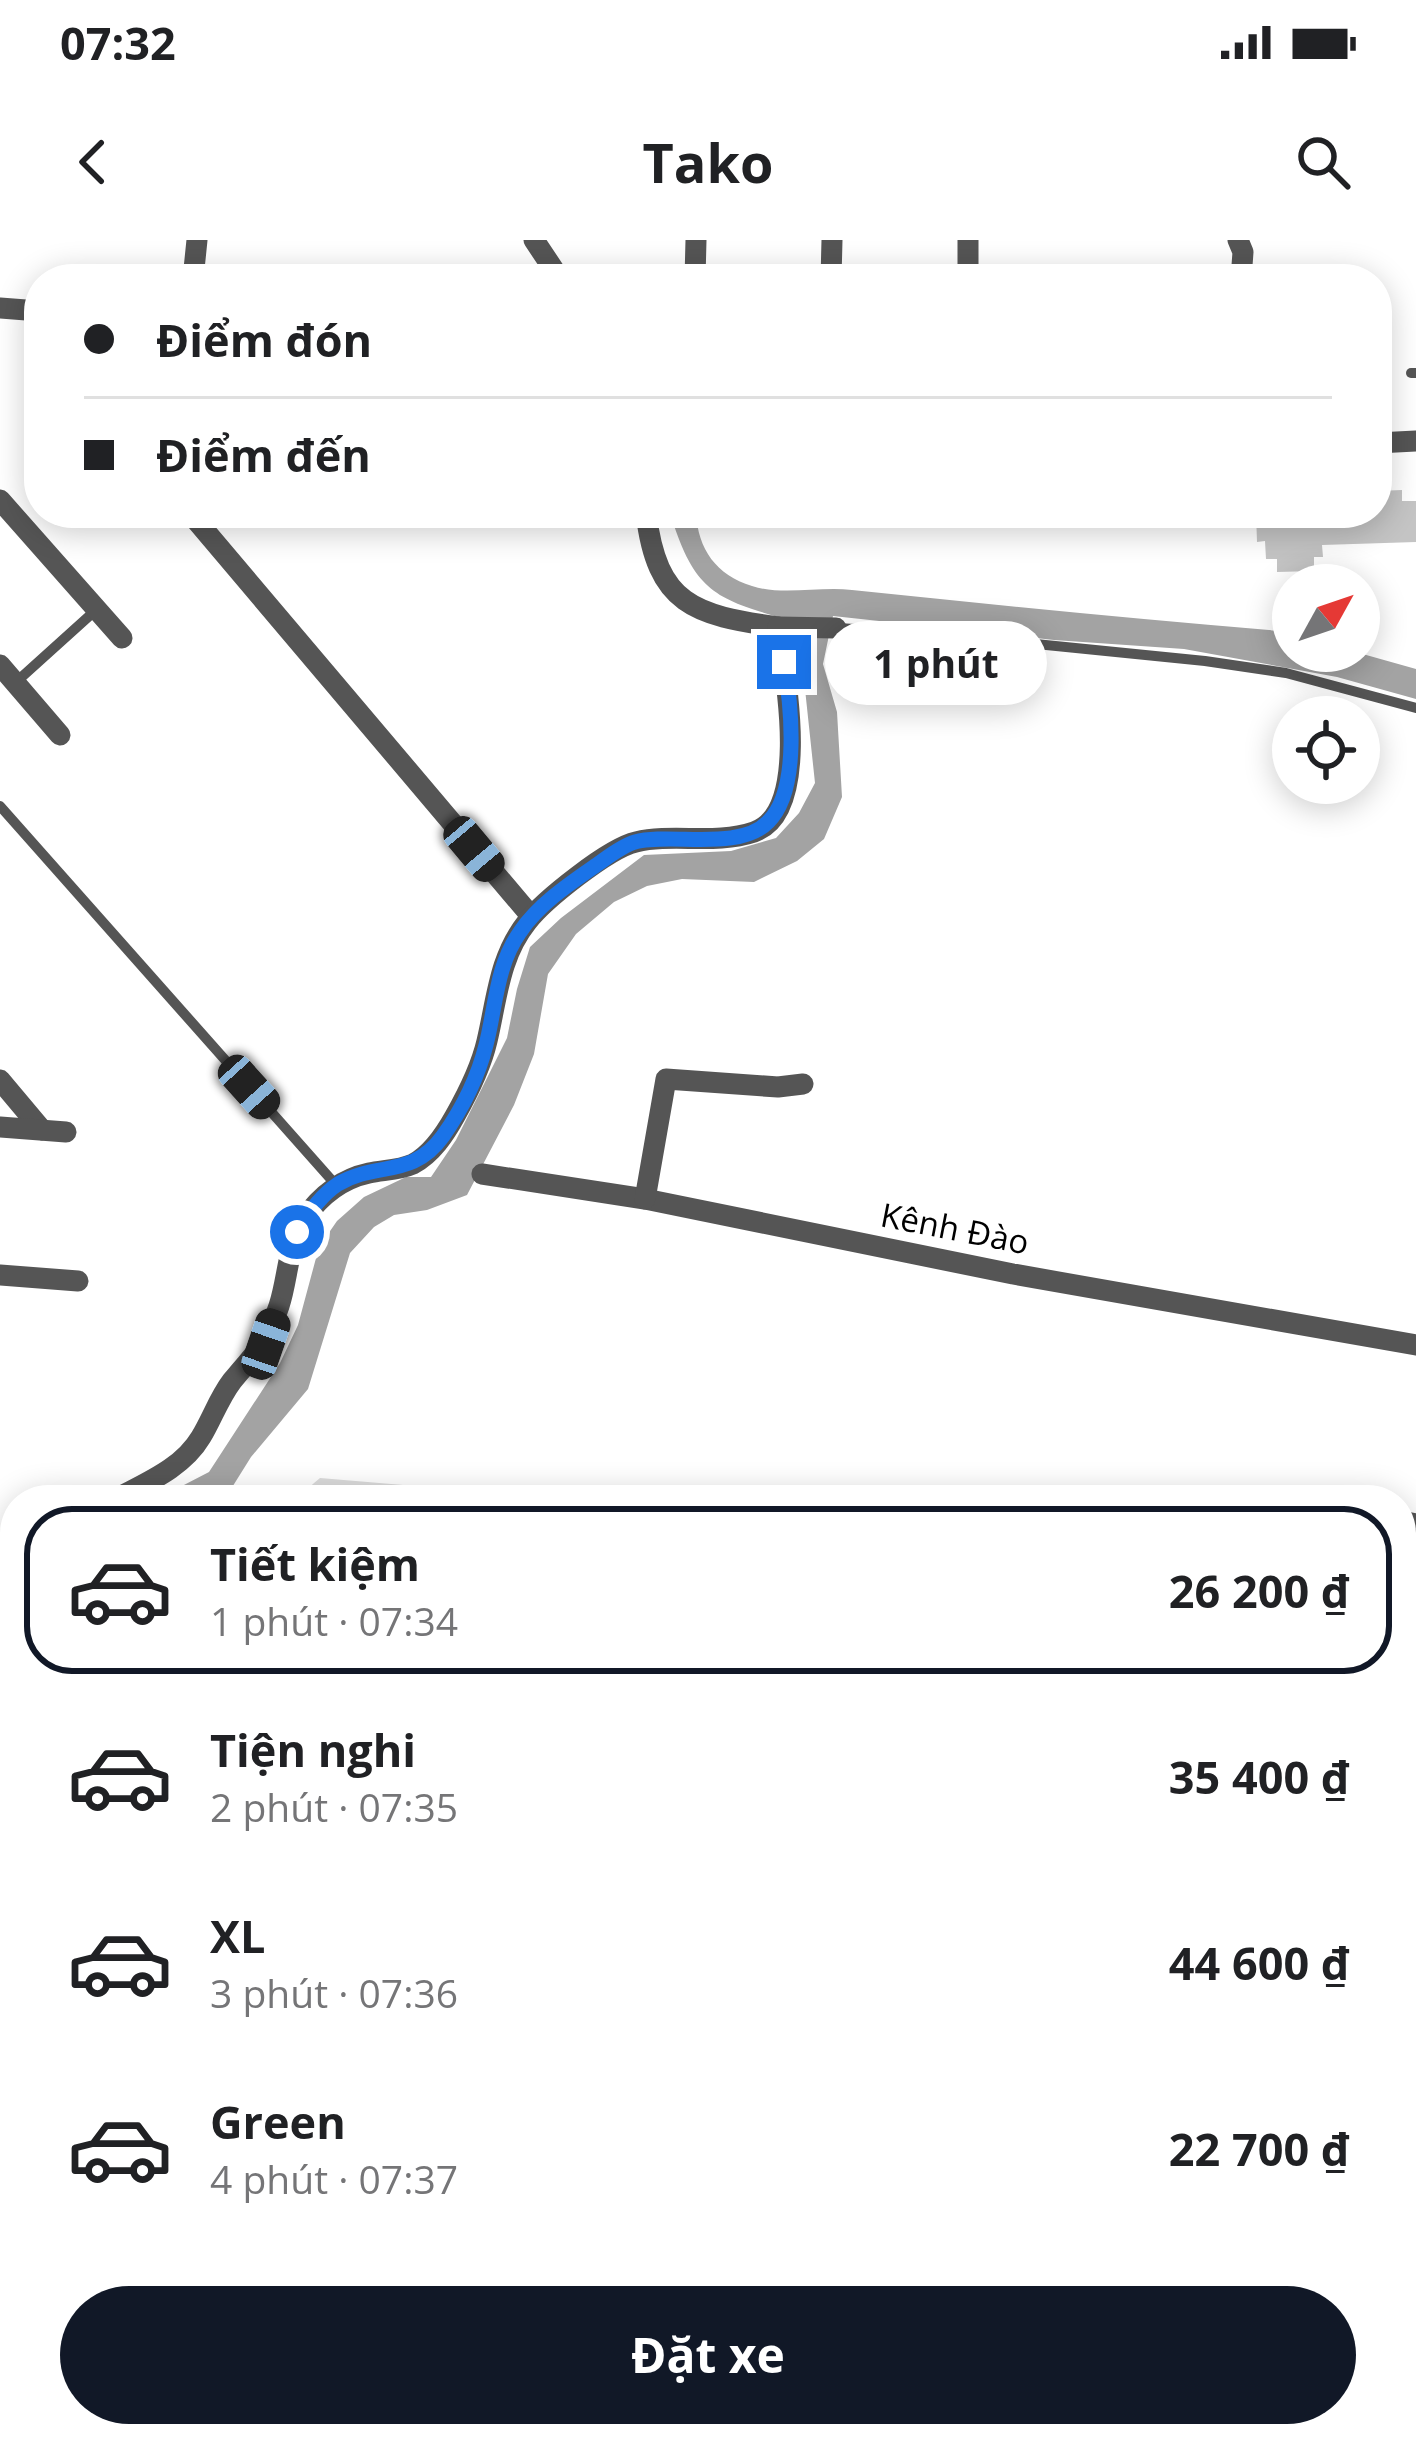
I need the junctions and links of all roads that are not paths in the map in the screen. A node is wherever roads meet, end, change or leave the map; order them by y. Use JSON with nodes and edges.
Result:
{"nodes":[{"id":1,"x":0,"y":500,"type":"edge"},
{"id":2,"x":24,"y":527,"type":"edge"},
{"id":3,"x":25,"y":528,"type":"edge"},
{"id":4,"x":203,"y":528,"type":"edge"},
{"id":5,"x":648,"y":528,"type":"edge"},
{"id":6,"x":97,"y":609,"type":"junction"},
{"id":7,"x":784,"y":627,"type":"junction"},
{"id":8,"x":836,"y":628,"type":"joint"},
{"id":9,"x":122,"y":638,"type":"dead end"},
{"id":10,"x":0,"y":665,"type":"edge"},
{"id":11,"x":15,"y":683,"type":"junction"},
{"id":12,"x":1416,"y":708,"type":"edge"},
{"id":13,"x":60,"y":735,"type":"dead end"},
{"id":14,"x":0,"y":806,"type":"edge"},
{"id":15,"x":531,"y":916,"type":"junction"},
{"id":16,"x":0,"y":1080,"type":"edge"},
{"id":17,"x":803,"y":1084,"type":"dead end"},
{"id":18,"x":0,"y":1126,"type":"edge"},
{"id":19,"x":482,"y":1174,"type":"dead end"},
{"id":20,"x":336,"y":1185,"type":"junction"},
{"id":21,"x":645,"y":1199,"type":"junction"},
{"id":22,"x":0,"y":1275,"type":"edge"},
{"id":23,"x":78,"y":1281,"type":"dead end"},
{"id":24,"x":1416,"y":1345,"type":"edge"},
{"id":25,"x":142,"y":1485,"type":"edge"}],
"edges":[{"from":1,"to":2,"type":"street"},
{"from":3,"to":6,"type":"street"},
{"from":4,"to":15,"type":"street"},
{"from":5,"to":7,"type":"street"},
{"from":6,"to":9,"type":"street"},
{"from":6,"to":11,"type":"lane"},
{"from":7,"to":8,"type":"street"},
{"from":7,"to":15,"type":"street"},
{"from":8,"to":12,"type":"lane"},
{"from":10,"to":11,"type":"street"},
{"from":11,"to":13,"type":"street"},
{"from":14,"to":20,"type":"lane"},
{"from":15,"to":20,"type":"street"},
{"from":16,"to":18,"type":"street"},
{"from":17,"to":21,"type":"street"},
{"from":19,"to":21,"type":"street","name":"Kênh Đào"},
{"from":20,"to":25,"type":"street"},
{"from":21,"to":24,"type":"street","name":"Kênh Đào"},
{"from":22,"to":23,"type":"street"}]}
